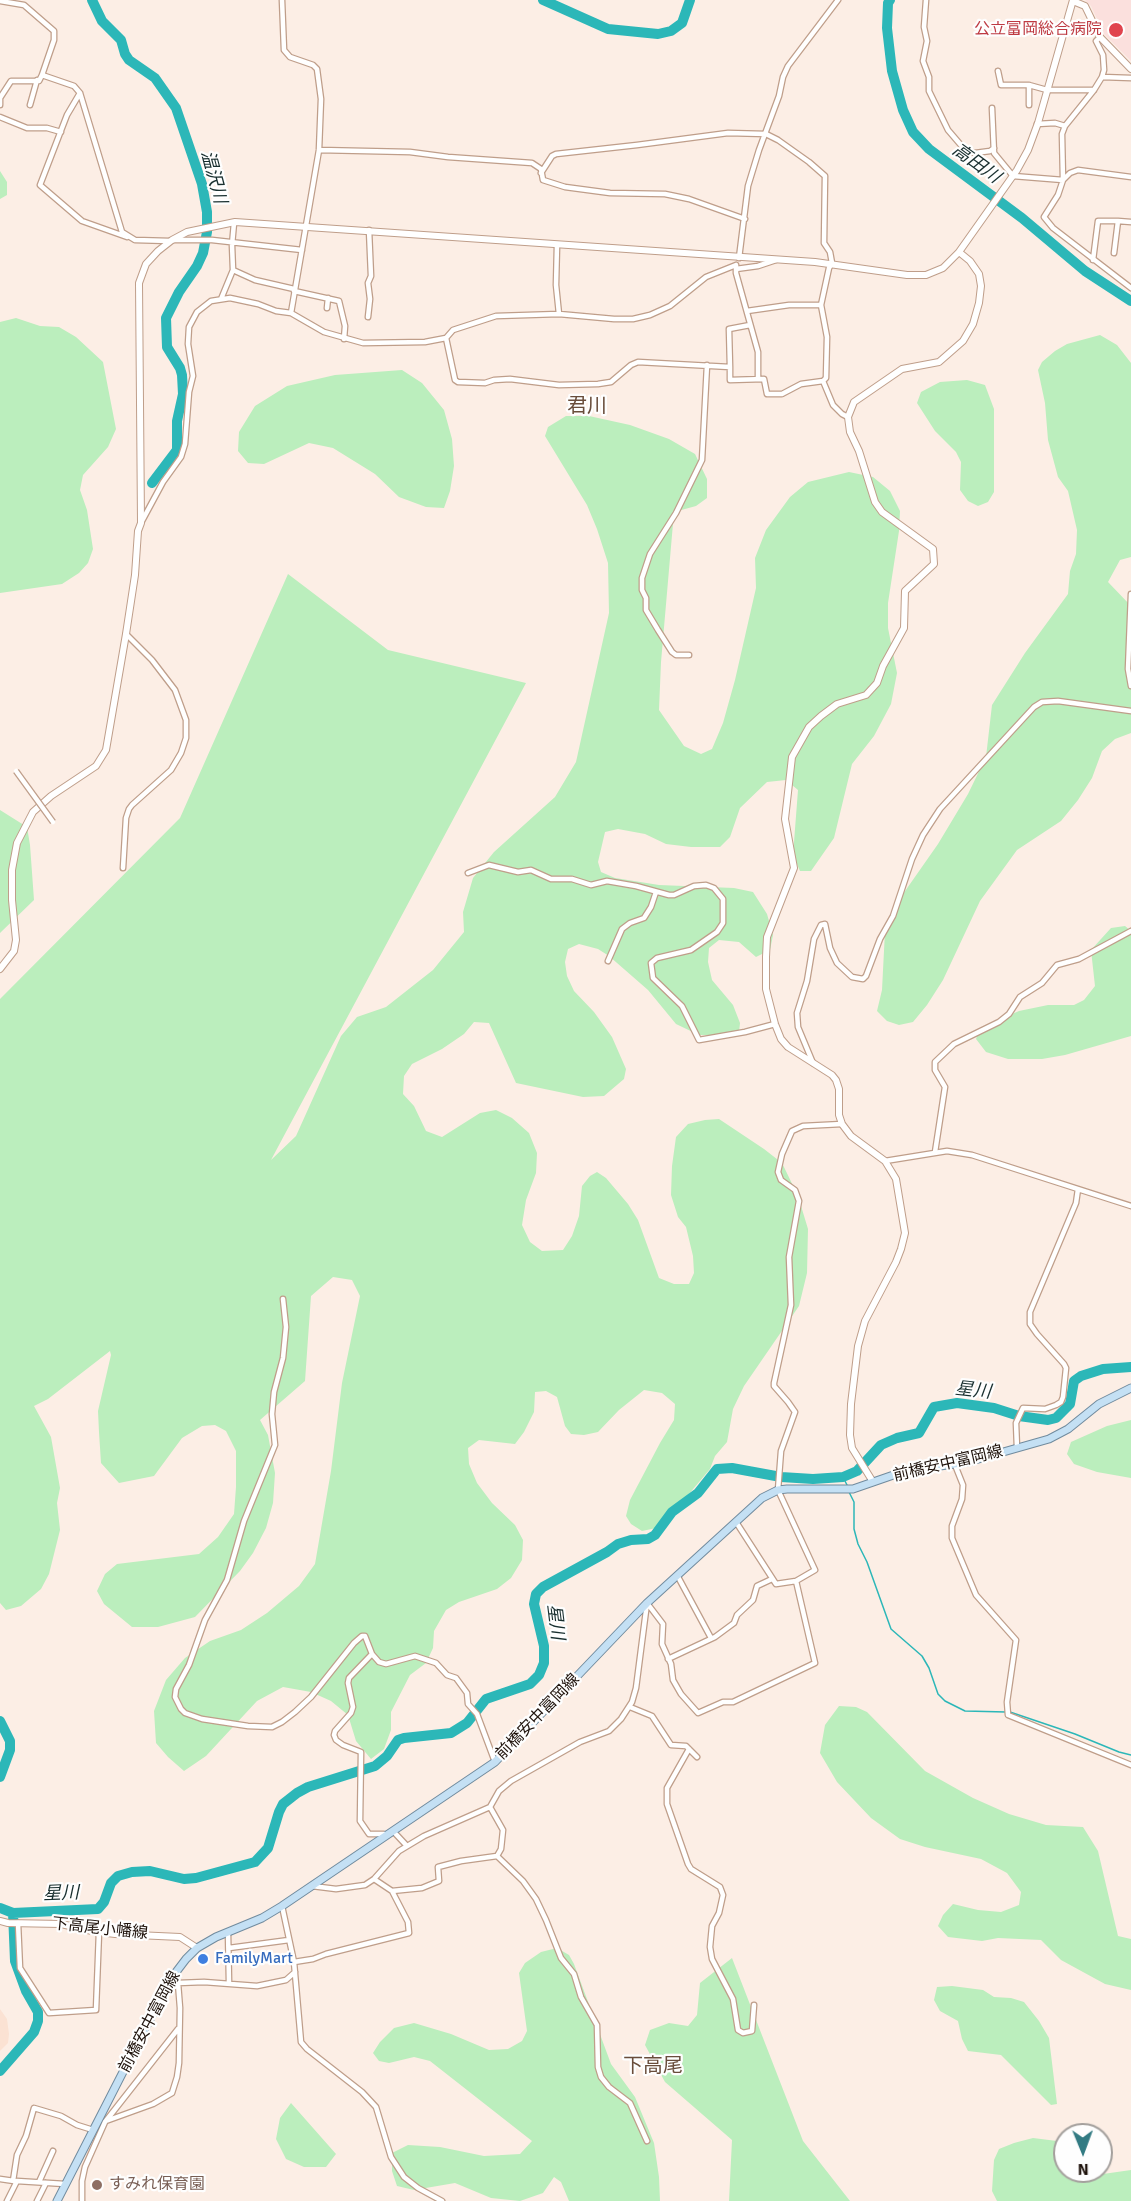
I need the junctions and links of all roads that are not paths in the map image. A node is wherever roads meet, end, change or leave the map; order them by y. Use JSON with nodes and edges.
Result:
{"nodes":[{"id":1,"x":282,"y":0,"type":"edge"},
{"id":2,"x":838,"y":0,"type":"edge"},
{"id":3,"x":926,"y":0,"type":"edge"},
{"id":4,"x":1073,"y":0,"type":"edge"},
{"id":5,"x":0,"y":1,"type":"edge"},
{"id":6,"x":1100,"y":37,"type":"junction"},
{"id":7,"x":1131,"y":69,"type":"edge"},
{"id":8,"x":998,"y":71,"type":"dead end"},
{"id":9,"x":42,"y":75,"type":"junction"},
{"id":10,"x":1102,"y":77,"type":"junction"},
{"id":11,"x":1131,"y":78,"type":"edge"},
{"id":12,"x":37,"y":80,"type":"junction"},
{"id":13,"x":1029,"y":85,"type":"junction"},
{"id":14,"x":1047,"y":90,"type":"junction"},
{"id":15,"x":1094,"y":90,"type":"junction"},
{"id":16,"x":80,"y":93,"type":"junction"},
{"id":17,"x":0,"y":105,"type":"edge"},
{"id":18,"x":30,"y":105,"type":"dead end"},
{"id":19,"x":1029,"y":105,"type":"dead end"},
{"id":20,"x":992,"y":108,"type":"dead end"},
{"id":21,"x":0,"y":117,"type":"edge"},
{"id":22,"x":1037,"y":124,"type":"junction"},
{"id":23,"x":1065,"y":126,"type":"junction"},
{"id":24,"x":60,"y":132,"type":"junction"},
{"id":25,"x":766,"y":134,"type":"junction"},
{"id":26,"x":994,"y":148,"type":"junction"},
{"id":27,"x":319,"y":150,"type":"junction"},
{"id":28,"x":541,"y":173,"type":"junction"},
{"id":29,"x":1013,"y":176,"type":"junction"},
{"id":30,"x":1131,"y":177,"type":"edge"},
{"id":31,"x":1063,"y":180,"type":"junction"},
{"id":32,"x":745,"y":219,"type":"junction"},
{"id":33,"x":1118,"y":221,"type":"junction"},
{"id":34,"x":1131,"y":222,"type":"edge"},
{"id":35,"x":234,"y":223,"type":"junction"},
{"id":36,"x":306,"y":226,"type":"junction"},
{"id":37,"x":369,"y":230,"type":"junction"},
{"id":38,"x":127,"y":237,"type":"junction"},
{"id":39,"x":171,"y":240,"type":"junction"},
{"id":40,"x":233,"y":242,"type":"junction"},
{"id":41,"x":557,"y":245,"type":"junction"},
{"id":42,"x":302,"y":249,"type":"junction"},
{"id":43,"x":959,"y":252,"type":"junction"},
{"id":44,"x":1114,"y":253,"type":"dead end"},
{"id":45,"x":738,"y":258,"type":"junction"},
{"id":46,"x":778,"y":259,"type":"junction"},
{"id":47,"x":1093,"y":260,"type":"junction"},
{"id":48,"x":832,"y":263,"type":"junction"},
{"id":49,"x":736,"y":267,"type":"junction"},
{"id":50,"x":232,"y":270,"type":"junction"},
{"id":51,"x":1131,"y":288,"type":"edge"},
{"id":52,"x":294,"y":290,"type":"junction"},
{"id":53,"x":328,"y":298,"type":"junction"},
{"id":54,"x":221,"y":299,"type":"junction"},
{"id":55,"x":821,"y":305,"type":"junction"},
{"id":56,"x":327,"y":308,"type":"dead end"},
{"id":57,"x":747,"y":310,"type":"junction"},
{"id":58,"x":291,"y":313,"type":"junction"},
{"id":59,"x":559,"y":314,"type":"junction"},
{"id":60,"x":368,"y":317,"type":"dead end"},
{"id":61,"x":750,"y":325,"type":"junction"},
{"id":62,"x":446,"y":338,"type":"junction"},
{"id":63,"x":344,"y":339,"type":"junction"},
{"id":64,"x":707,"y":365,"type":"junction"},
{"id":65,"x":730,"y":368,"type":"junction"},
{"id":66,"x":758,"y":379,"type":"junction"},
{"id":67,"x":823,"y":381,"type":"junction"},
{"id":68,"x":848,"y":417,"type":"junction"},
{"id":69,"x":141,"y":523,"type":"junction"},
{"id":70,"x":1131,"y":594,"type":"edge"},
{"id":71,"x":126,"y":634,"type":"junction"},
{"id":72,"x":688,"y":655,"type":"dead end"},
{"id":73,"x":1131,"y":686,"type":"edge"},
{"id":74,"x":1131,"y":711,"type":"edge"},
{"id":75,"x":16,"y":771,"type":"dead end"},
{"id":76,"x":53,"y":822,"type":"dead end"},
{"id":77,"x":123,"y":868,"type":"dead end"},
{"id":78,"x":468,"y":873,"type":"dead end"},
{"id":79,"x":656,"y":892,"type":"junction"},
{"id":80,"x":1131,"y":931,"type":"edge"},
{"id":81,"x":608,"y":960,"type":"dead end"},
{"id":82,"x":1,"y":966,"type":"edge"},
{"id":83,"x":775,"y":1024,"type":"junction"},
{"id":84,"x":813,"y":1063,"type":"junction"},
{"id":85,"x":842,"y":1124,"type":"junction"},
{"id":86,"x":935,"y":1152,"type":"junction"},
{"id":87,"x":885,"y":1161,"type":"junction"},
{"id":88,"x":1078,"y":1189,"type":"junction"},
{"id":89,"x":1131,"y":1206,"type":"edge"},
{"id":90,"x":283,"y":1299,"type":"dead end"},
{"id":91,"x":1131,"y":1388,"type":"edge"},
{"id":92,"x":1017,"y":1448,"type":"junction"},
{"id":93,"x":955,"y":1464,"type":"junction"},
{"id":94,"x":873,"y":1482,"type":"junction"},
{"id":95,"x":778,"y":1490,"type":"junction"},
{"id":96,"x":736,"y":1522,"type":"junction"},
{"id":97,"x":677,"y":1575,"type":"junction"},
{"id":98,"x":772,"y":1579,"type":"junction"},
{"id":99,"x":796,"y":1581,"type":"junction"},
{"id":100,"x":647,"y":1603,"type":"junction"},
{"id":101,"x":711,"y":1638,"type":"junction"},
{"id":102,"x":372,"y":1653,"type":"junction"},
{"id":103,"x":668,"y":1659,"type":"junction"},
{"id":104,"x":630,"y":1707,"type":"junction"},
{"id":105,"x":689,"y":1749,"type":"junction"},
{"id":106,"x":697,"y":1757,"type":"dead end"},
{"id":107,"x":495,"y":1762,"type":"junction"},
{"id":108,"x":1131,"y":1766,"type":"edge"},
{"id":109,"x":490,"y":1807,"type":"junction"},
{"id":110,"x":390,"y":1833,"type":"junction"},
{"id":111,"x":407,"y":1846,"type":"junction"},
{"id":112,"x":497,"y":1856,"type":"junction"},
{"id":113,"x":374,"y":1879,"type":"junction"},
{"id":114,"x":312,"y":1886,"type":"junction"},
{"id":115,"x":392,"y":1891,"type":"junction"},
{"id":116,"x":282,"y":1906,"type":"junction"},
{"id":117,"x":2,"y":1922,"type":"edge"},
{"id":118,"x":17,"y":1923,"type":"junction"},
{"id":119,"x":99,"y":1932,"type":"junction"},
{"id":120,"x":228,"y":1932,"type":"junction"},
{"id":121,"x":289,"y":1940,"type":"junction"},
{"id":122,"x":197,"y":1948,"type":"junction"},
{"id":123,"x":229,"y":1948,"type":"junction"},
{"id":124,"x":294,"y":1962,"type":"junction"},
{"id":125,"x":295,"y":1972,"type":"junction"},
{"id":126,"x":174,"y":1974,"type":"junction"},
{"id":127,"x":178,"y":1983,"type":"junction"},
{"id":128,"x":229,"y":1983,"type":"junction"},
{"id":129,"x":754,"y":2005,"type":"dead end"},
{"id":130,"x":178,"y":2029,"type":"junction"},
{"id":131,"x":102,"y":2120,"type":"junction"},
{"id":132,"x":93,"y":2130,"type":"junction"},
{"id":133,"x":647,"y":2141,"type":"dead end"},
{"id":134,"x":53,"y":2151,"type":"dead end"},
{"id":135,"x":0,"y":2179,"type":"edge"},
{"id":136,"x":15,"y":2181,"type":"junction"},
{"id":137,"x":39,"y":2182,"type":"junction"},
{"id":138,"x":46,"y":2183,"type":"junction"},
{"id":139,"x":65,"y":2184,"type":"junction"},
{"id":140,"x":8,"y":2201,"type":"edge"},
{"id":141,"x":37,"y":2201,"type":"edge"},
{"id":142,"x":57,"y":2201,"type":"edge"},
{"id":143,"x":82,"y":2201,"type":"edge"},
{"id":144,"x":442,"y":2201,"type":"edge"}],
"edges":[{"from":1,"to":27,"type":"street"},
{"from":2,"to":25,"type":"street"},
{"from":3,"to":26,"type":"street"},
{"from":4,"to":6,"type":"street"},
{"from":4,"to":14,"type":"street"},
{"from":5,"to":9,"type":"street"},
{"from":6,"to":7,"type":"street"},
{"from":6,"to":10,"type":"street"},
{"from":8,"to":13,"type":"street"},
{"from":9,"to":12,"type":"street"},
{"from":9,"to":16,"type":"street"},
{"from":10,"to":11,"type":"street"},
{"from":10,"to":15,"type":"street"},
{"from":12,"to":17,"type":"street"},
{"from":12,"to":18,"type":"street"},
{"from":13,"to":14,"type":"street"},
{"from":13,"to":19,"type":"street"},
{"from":14,"to":15,"type":"street"},
{"from":14,"to":22,"type":"street"},
{"from":15,"to":23,"type":"street"},
{"from":16,"to":24,"type":"street"},
{"from":16,"to":38,"type":"street"},
{"from":20,"to":26,"type":"street"},
{"from":21,"to":24,"type":"street"},
{"from":22,"to":23,"type":"street"},
{"from":22,"to":29,"type":"street"},
{"from":23,"to":31,"type":"street"},
{"from":24,"to":38,"type":"street"},
{"from":25,"to":28,"type":"street"},
{"from":25,"to":32,"type":"street"},
{"from":25,"to":48,"type":"street"},
{"from":26,"to":29,"type":"street"},
{"from":27,"to":28,"type":"street"},
{"from":27,"to":36,"type":"street"},
{"from":28,"to":32,"type":"street"},
{"from":29,"to":31,"type":"street"},
{"from":29,"to":43,"type":"street"},
{"from":30,"to":31,"type":"street"},
{"from":31,"to":47,"type":"street"},
{"from":32,"to":45,"type":"street"},
{"from":33,"to":34,"type":"street"},
{"from":33,"to":44,"type":"street"},
{"from":33,"to":47,"type":"street"},
{"from":35,"to":36,"type":"street"},
{"from":35,"to":39,"type":"street"},
{"from":35,"to":40,"type":"street"},
{"from":36,"to":37,"type":"street"},
{"from":36,"to":42,"type":"street"},
{"from":37,"to":41,"type":"street"},
{"from":37,"to":60,"type":"street"},
{"from":38,"to":39,"type":"street"},
{"from":39,"to":40,"type":"street"},
{"from":39,"to":69,"type":"street"},
{"from":40,"to":42,"type":"street"},
{"from":40,"to":50,"type":"street"},
{"from":41,"to":45,"type":"street"},
{"from":41,"to":59,"type":"street"},
{"from":42,"to":52,"type":"street"},
{"from":43,"to":48,"type":"street"},
{"from":43,"to":68,"type":"street"},
{"from":45,"to":46,"type":"street"},
{"from":45,"to":49,"type":"street"},
{"from":46,"to":48,"type":"street"},
{"from":46,"to":49,"type":"street"},
{"from":47,"to":51,"type":"street"},
{"from":48,"to":55,"type":"street"},
{"from":49,"to":57,"type":"street"},
{"from":49,"to":59,"type":"street"},
{"from":50,"to":52,"type":"street"},
{"from":50,"to":54,"type":"street"},
{"from":52,"to":53,"type":"street"},
{"from":52,"to":58,"type":"street"},
{"from":53,"to":56,"type":"street"},
{"from":53,"to":63,"type":"street"},
{"from":54,"to":58,"type":"street"},
{"from":54,"to":69,"type":"street"},
{"from":55,"to":57,"type":"street"},
{"from":55,"to":67,"type":"street"},
{"from":57,"to":61,"type":"street"},
{"from":58,"to":63,"type":"street"},
{"from":59,"to":62,"type":"street"},
{"from":61,"to":65,"type":"street"},
{"from":61,"to":66,"type":"street"},
{"from":62,"to":63,"type":"street"},
{"from":62,"to":64,"type":"street"},
{"from":64,"to":65,"type":"street"},
{"from":64,"to":72,"type":"street"},
{"from":65,"to":66,"type":"street"},
{"from":66,"to":67,"type":"street"},
{"from":67,"to":68,"type":"street"},
{"from":68,"to":83,"type":"street"},
{"from":69,"to":71,"type":"street"},
{"from":70,"to":73,"type":"street"},
{"from":71,"to":77,"type":"street"},
{"from":71,"to":82,"type":"street"},
{"from":74,"to":84,"type":"street"},
{"from":75,"to":76,"type":"street","bridge":true},
{"from":78,"to":79,"type":"street"},
{"from":79,"to":81,"type":"street"},
{"from":79,"to":83,"type":"street"},
{"from":80,"to":86,"type":"street"},
{"from":83,"to":84,"type":"street"},
{"from":84,"to":85,"type":"street"},
{"from":85,"to":87,"type":"street"},
{"from":85,"to":95,"type":"street"},
{"from":86,"to":87,"type":"street"},
{"from":86,"to":88,"type":"street"},
{"from":87,"to":94,"type":"street"},
{"from":88,"to":89,"type":"street"},
{"from":88,"to":92,"type":"street"},
{"from":90,"to":102,"type":"street"},
{"from":91,"to":92,"type":"main road","name":"前橋安中富岡線"},
{"from":92,"to":93,"type":"main road","name":"前橋安中富岡線"},
{"from":93,"to":94,"type":"main road","name":"前橋安中富岡線"},
{"from":93,"to":108,"type":"street"},
{"from":94,"to":95,"type":"main road","name":"前橋安中富岡線"},
{"from":95,"to":96,"type":"main road","name":"前橋安中富岡線"},
{"from":95,"to":99,"type":"street"},
{"from":96,"to":97,"type":"main road","name":"前橋安中富岡線"},
{"from":96,"to":98,"type":"street"},
{"from":97,"to":100,"type":"main road","name":"前橋安中富岡線"},
{"from":97,"to":101,"type":"street"},
{"from":98,"to":99,"type":"street"},
{"from":98,"to":101,"type":"street"},
{"from":99,"to":103,"type":"street"},
{"from":100,"to":103,"type":"street"},
{"from":100,"to":104,"type":"street"},
{"from":100,"to":107,"type":"main road","name":"前橋安中富岡線"},
{"from":101,"to":103,"type":"street"},
{"from":102,"to":107,"type":"street"},
{"from":102,"to":110,"type":"street"},
{"from":104,"to":105,"type":"street"},
{"from":104,"to":109,"type":"street"},
{"from":105,"to":106,"type":"street"},
{"from":105,"to":129,"type":"street"},
{"from":107,"to":110,"type":"main road","name":"前橋安中富岡線"},
{"from":109,"to":111,"type":"street"},
{"from":109,"to":112,"type":"street"},
{"from":110,"to":111,"type":"street"},
{"from":110,"to":114,"type":"main road","name":"前橋安中富岡線"},
{"from":111,"to":113,"type":"street"},
{"from":112,"to":115,"type":"street"},
{"from":112,"to":133,"type":"street"},
{"from":113,"to":114,"type":"street"},
{"from":113,"to":115,"type":"street"},
{"from":114,"to":116,"type":"main road","name":"前橋安中富岡線"},
{"from":115,"to":124,"type":"street"},
{"from":116,"to":120,"type":"main road","name":"前橋安中富岡線"},
{"from":116,"to":121,"type":"street"},
{"from":117,"to":118,"type":"street","name":"下高尾小幡線"},
{"from":118,"to":119,"type":"street","name":"下高尾小幡線"},
{"from":118,"to":119,"type":"street"},
{"from":119,"to":122,"type":"street","name":"下高尾小幡線"},
{"from":120,"to":122,"type":"main road","name":"前橋安中富岡線"},
{"from":120,"to":123,"type":"street"},
{"from":121,"to":123,"type":"street"},
{"from":121,"to":124,"type":"street"},
{"from":122,"to":126,"type":"main road","name":"前橋安中富岡線"},
{"from":123,"to":128,"type":"street"},
{"from":124,"to":125,"type":"street"},
{"from":125,"to":128,"type":"street"},
{"from":125,"to":144,"type":"street"},
{"from":126,"to":127,"type":"street"},
{"from":126,"to":131,"type":"main road","name":"前橋安中富岡線"},
{"from":127,"to":128,"type":"street"},
{"from":127,"to":130,"type":"street"},
{"from":130,"to":131,"type":"street"},
{"from":130,"to":131,"type":"street"},
{"from":131,"to":132,"type":"main road","name":"前橋安中富岡線"},
{"from":131,"to":143,"type":"street"},
{"from":132,"to":136,"type":"street"},
{"from":132,"to":139,"type":"main road","name":"前橋安中富岡線"},
{"from":134,"to":137,"type":"street"},
{"from":135,"to":136,"type":"street"},
{"from":136,"to":137,"type":"street"},
{"from":136,"to":140,"type":"street"},
{"from":137,"to":138,"type":"street"},
{"from":138,"to":139,"type":"street"},
{"from":138,"to":141,"type":"street"},
{"from":139,"to":142,"type":"main road","name":"前橋安中富岡線"}]}
